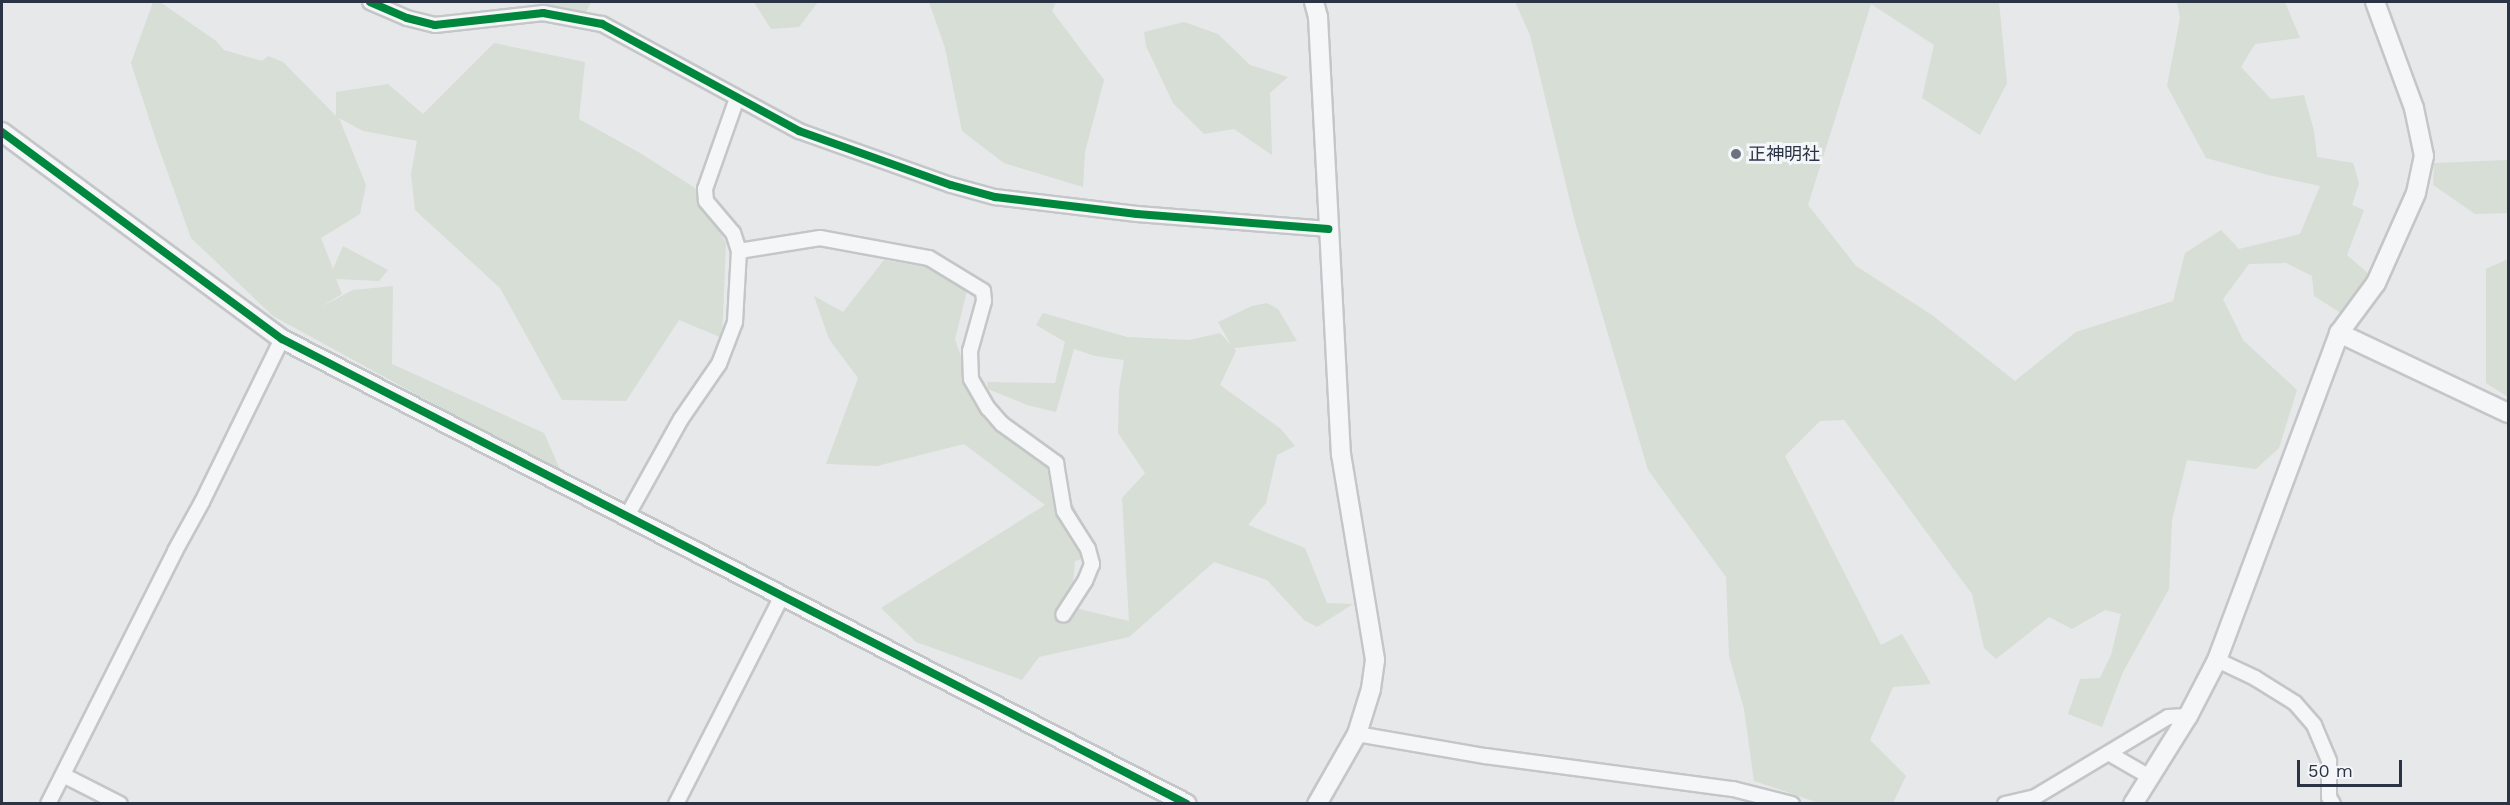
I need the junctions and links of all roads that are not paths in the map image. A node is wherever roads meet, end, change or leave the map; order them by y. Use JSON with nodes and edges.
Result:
{"nodes":[{"id":1,"x":370,"y":2,"type":"edge"},
{"id":2,"x":1314,"y":2,"type":"edge"},
{"id":3,"x":2375,"y":2,"type":"edge"},
{"id":4,"x":737,"y":98,"type":"junction"},
{"id":5,"x":2,"y":132,"type":"edge"},
{"id":6,"x":1328,"y":229,"type":"junction"},
{"id":7,"x":739,"y":251,"type":"junction"},
{"id":8,"x":2339,"y":333,"type":"junction"},
{"id":9,"x":282,"y":339,"type":"junction"},
{"id":10,"x":2508,"y":412,"type":"edge"},
{"id":11,"x":627,"y":516,"type":"junction"},
{"id":12,"x":782,"y":596,"type":"junction"},
{"id":13,"x":1063,"y":615,"type":"dead end"},
{"id":14,"x":2217,"y":660,"type":"junction"},
{"id":15,"x":2188,"y":716,"type":"junction"},
{"id":16,"x":1356,"y":734,"type":"junction"},
{"id":17,"x":2110,"y":754,"type":"junction"},
{"id":18,"x":63,"y":775,"type":"junction"},
{"id":19,"x":2148,"y":776,"type":"junction"},
{"id":20,"x":48,"y":804,"type":"edge"},
{"id":21,"x":120,"y":804,"type":"edge"},
{"id":22,"x":676,"y":804,"type":"edge"},
{"id":23,"x":1187,"y":804,"type":"edge"},
{"id":24,"x":1317,"y":804,"type":"edge"},
{"id":25,"x":1792,"y":804,"type":"edge"},
{"id":26,"x":2005,"y":804,"type":"edge"},
{"id":27,"x":2133,"y":804,"type":"edge"},
{"id":28,"x":2333,"y":804,"type":"edge"}],
"edges":[{"from":1,"to":4,"type":"street"},
{"from":2,"to":6,"type":"street"},
{"from":3,"to":8,"type":"street"},
{"from":4,"to":6,"type":"street"},
{"from":4,"to":7,"type":"street"},
{"from":5,"to":9,"type":"street"},
{"from":6,"to":16,"type":"street"},
{"from":7,"to":11,"type":"street"},
{"from":7,"to":13,"type":"street"},
{"from":8,"to":10,"type":"street"},
{"from":8,"to":14,"type":"street"},
{"from":9,"to":11,"type":"street"},
{"from":9,"to":18,"type":"street"},
{"from":11,"to":12,"type":"street"},
{"from":12,"to":22,"type":"street"},
{"from":12,"to":23,"type":"street"},
{"from":14,"to":15,"type":"street"},
{"from":14,"to":28,"type":"street"},
{"from":15,"to":17,"type":"street"},
{"from":15,"to":19,"type":"street"},
{"from":16,"to":24,"type":"street"},
{"from":16,"to":25,"type":"street"},
{"from":17,"to":19,"type":"street"},
{"from":17,"to":26,"type":"street"},
{"from":18,"to":20,"type":"street"},
{"from":18,"to":21,"type":"street"},
{"from":19,"to":27,"type":"street"}]}
